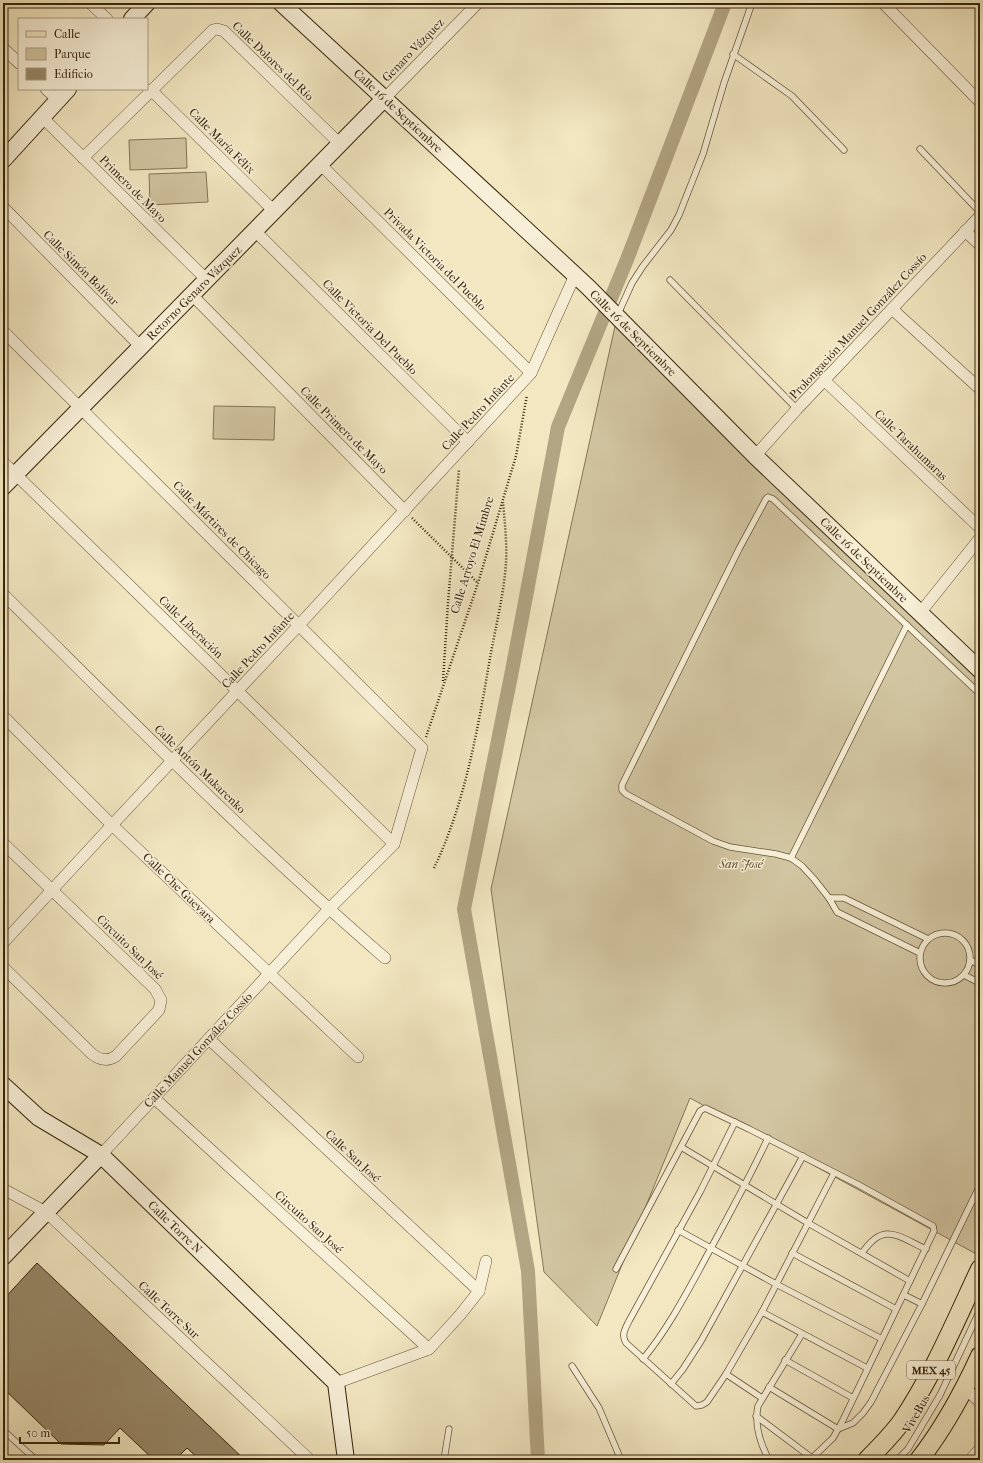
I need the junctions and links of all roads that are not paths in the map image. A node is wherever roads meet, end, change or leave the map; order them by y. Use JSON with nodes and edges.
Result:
{"nodes":[{"id":1,"x":90,"y":3,"type":"edge"},
{"id":2,"x":147,"y":3,"type":"edge"},
{"id":3,"x":281,"y":3,"type":"edge"},
{"id":4,"x":478,"y":3,"type":"edge"},
{"id":5,"x":752,"y":3,"type":"edge"},
{"id":6,"x":883,"y":3,"type":"edge"},
{"id":7,"x":106,"y":18,"type":"edge"},
{"id":8,"x":133,"y":18,"type":"edge"},
{"id":9,"x":3,"y":48,"type":"edge"},
{"id":10,"x":734,"y":54,"type":"junction"},
{"id":11,"x":18,"y":62,"type":"edge"},
{"id":12,"x":49,"y":90,"type":"edge"},
{"id":13,"x":151,"y":90,"type":"junction"},
{"id":14,"x":63,"y":95,"type":"edge"},
{"id":15,"x":384,"y":99,"type":"junction"},
{"id":16,"x":980,"y":102,"type":"edge"},
{"id":17,"x":42,"y":117,"type":"junction"},
{"id":18,"x":340,"y":144,"type":"junction"},
{"id":19,"x":844,"y":150,"type":"dead end"},
{"id":20,"x":920,"y":150,"type":"dead end"},
{"id":21,"x":84,"y":158,"type":"junction"},
{"id":22,"x":3,"y":160,"type":"edge"},
{"id":23,"x":320,"y":164,"type":"junction"},
{"id":24,"x":3,"y":208,"type":"edge"},
{"id":25,"x":274,"y":211,"type":"junction"},
{"id":26,"x":980,"y":212,"type":"edge"},
{"id":27,"x":980,"y":216,"type":"edge"},
{"id":28,"x":254,"y":231,"type":"junction"},
{"id":29,"x":965,"y":231,"type":"junction"},
{"id":30,"x":980,"y":245,"type":"edge"},
{"id":31,"x":575,"y":275,"type":"junction"},
{"id":32,"x":207,"y":280,"type":"junction"},
{"id":33,"x":670,"y":280,"type":"dead end"},
{"id":34,"x":192,"y":295,"type":"junction"},
{"id":35,"x":892,"y":309,"type":"junction"},
{"id":36,"x":612,"y":312,"type":"junction"},
{"id":37,"x":3,"y":331,"type":"edge"},
{"id":38,"x":141,"y":347,"type":"junction"},
{"id":39,"x":531,"y":373,"type":"junction"},
{"id":40,"x":825,"y":381,"type":"junction"},
{"id":41,"x":980,"y":389,"type":"edge"},
{"id":42,"x":81,"y":408,"type":"junction"},
{"id":43,"x":797,"y":409,"type":"junction"},
{"id":44,"x":468,"y":442,"type":"junction"},
{"id":45,"x":755,"y":456,"type":"junction"},
{"id":46,"x":3,"y":462,"type":"edge"},
{"id":47,"x":16,"y":474,"type":"junction"},
{"id":48,"x":3,"y":487,"type":"edge"},
{"id":49,"x":404,"y":511,"type":"junction"},
{"id":50,"x":980,"y":528,"type":"edge"},
{"id":51,"x":980,"y":538,"type":"edge"},
{"id":52,"x":3,"y":594,"type":"edge"},
{"id":53,"x":920,"y":613,"type":"junction"},
{"id":54,"x":299,"y":625,"type":"junction"},
{"id":55,"x":907,"y":625,"type":"junction"},
{"id":56,"x":980,"y":670,"type":"edge"},
{"id":57,"x":238,"y":691,"type":"junction"},
{"id":58,"x":980,"y":694,"type":"edge"},
{"id":59,"x":3,"y":716,"type":"edge"},
{"id":60,"x":172,"y":761,"type":"junction"},
{"id":61,"x":112,"y":825,"type":"junction"},
{"id":62,"x":3,"y":843,"type":"edge"},
{"id":63,"x":394,"y":844,"type":"junction"},
{"id":64,"x":791,"y":858,"type":"junction"},
{"id":65,"x":52,"y":890,"type":"junction"},
{"id":66,"x":829,"y":898,"type":"junction"},
{"id":67,"x":329,"y":909,"type":"junction"},
{"id":68,"x":928,"y":939,"type":"junction"},
{"id":69,"x":3,"y":943,"type":"edge"},
{"id":70,"x":920,"y":953,"type":"junction"},
{"id":71,"x":385,"y":958,"type":"dead end"},
{"id":72,"x":970,"y":960,"type":"junction"},
{"id":73,"x":980,"y":965,"type":"edge"},
{"id":74,"x":3,"y":967,"type":"edge"},
{"id":75,"x":269,"y":974,"type":"junction"},
{"id":76,"x":964,"y":975,"type":"junction"},
{"id":77,"x":980,"y":983,"type":"edge"},
{"id":78,"x":209,"y":1039,"type":"junction"},
{"id":79,"x":358,"y":1057,"type":"dead end"},
{"id":80,"x":3,"y":1085,"type":"edge"},
{"id":81,"x":154,"y":1098,"type":"junction"},
{"id":82,"x":735,"y":1122,"type":"junction"},
{"id":83,"x":768,"y":1138,"type":"junction"},
{"id":84,"x":681,"y":1147,"type":"junction"},
{"id":85,"x":101,"y":1155,"type":"junction"},
{"id":86,"x":803,"y":1156,"type":"junction"},
{"id":87,"x":713,"y":1166,"type":"junction"},
{"id":88,"x":834,"y":1173,"type":"junction"},
{"id":89,"x":745,"y":1185,"type":"junction"},
{"id":90,"x":980,"y":1185,"type":"edge"},
{"id":91,"x":3,"y":1189,"type":"edge"},
{"id":92,"x":776,"y":1204,"type":"junction"},
{"id":93,"x":46,"y":1212,"type":"junction"},
{"id":94,"x":808,"y":1223,"type":"junction"},
{"id":95,"x":678,"y":1230,"type":"junction"},
{"id":96,"x":711,"y":1248,"type":"junction"},
{"id":97,"x":926,"y":1249,"type":"junction"},
{"id":98,"x":792,"y":1253,"type":"junction"},
{"id":99,"x":862,"y":1254,"type":"junction"},
{"id":100,"x":3,"y":1257,"type":"edge"},
{"id":101,"x":486,"y":1261,"type":"dead end"},
{"id":102,"x":743,"y":1265,"type":"junction"},
{"id":103,"x":616,"y":1269,"type":"dead end"},
{"id":104,"x":980,"y":1269,"type":"edge"},
{"id":105,"x":910,"y":1281,"type":"junction"},
{"id":106,"x":776,"y":1284,"type":"junction"},
{"id":107,"x":479,"y":1291,"type":"junction"},
{"id":108,"x":904,"y":1295,"type":"junction"},
{"id":109,"x":922,"y":1304,"type":"junction"},
{"id":110,"x":896,"y":1309,"type":"junction"},
{"id":111,"x":980,"y":1310,"type":"edge"},
{"id":112,"x":762,"y":1312,"type":"junction"},
{"id":113,"x":802,"y":1334,"type":"junction"},
{"id":114,"x":882,"y":1339,"type":"junction"},
{"id":115,"x":429,"y":1349,"type":"junction"},
{"id":116,"x":980,"y":1356,"type":"edge"},
{"id":117,"x":643,"y":1359,"type":"junction"},
{"id":118,"x":785,"y":1360,"type":"junction"},
{"id":119,"x":572,"y":1366,"type":"dead end"},
{"id":120,"x":867,"y":1368,"type":"junction"},
{"id":121,"x":726,"y":1374,"type":"junction"},
{"id":122,"x":336,"y":1383,"type":"junction"},
{"id":123,"x":671,"y":1384,"type":"junction"},
{"id":124,"x":769,"y":1387,"type":"junction"},
{"id":125,"x":965,"y":1388,"type":"junction"},
{"id":126,"x":762,"y":1398,"type":"junction"},
{"id":127,"x":853,"y":1398,"type":"junction"},
{"id":128,"x":980,"y":1402,"type":"edge"},
{"id":129,"x":756,"y":1416,"type":"junction"},
{"id":130,"x":449,"y":1428,"type":"dead end"},
{"id":131,"x":838,"y":1429,"type":"junction"},
{"id":132,"x":3,"y":1430,"type":"edge"},
{"id":133,"x":980,"y":1449,"type":"edge"},
{"id":134,"x":811,"y":1459,"type":"edge"},
{"id":135,"x":36,"y":1460,"type":"edge"},
{"id":136,"x":310,"y":1460,"type":"edge"},
{"id":137,"x":346,"y":1460,"type":"edge"},
{"id":138,"x":444,"y":1460,"type":"edge"},
{"id":139,"x":621,"y":1460,"type":"edge"},
{"id":140,"x":769,"y":1460,"type":"edge"},
{"id":141,"x":867,"y":1460,"type":"edge"},
{"id":142,"x":897,"y":1460,"type":"edge"},
{"id":143,"x":919,"y":1460,"type":"edge"},
{"id":144,"x":970,"y":1460,"type":"edge"}],
"edges":[{"from":1,"to":7,"type":"street"},
{"from":2,"to":8,"type":"street"},
{"from":3,"to":15,"type":"street","name":"Calle 16 de Septiembre"},
{"from":4,"to":15,"type":"street","name":"Genaro Vázquez"},
{"from":5,"to":10,"type":"lane"},
{"from":6,"to":16,"type":"street"},
{"from":9,"to":11,"type":"street"},
{"from":10,"to":19,"type":"lane"},
{"from":10,"to":36,"type":"lane"},
{"from":12,"to":14,"type":"street"},
{"from":13,"to":18,"type":"street","name":"Calle Dolores del Río"},
{"from":13,"to":21,"type":"street","name":"Calle Dolores del Río"},
{"from":13,"to":25,"type":"street","name":"Calle María Félix"},
{"from":14,"to":17,"type":"street"},
{"from":15,"to":18,"type":"street","name":"Retorno Genaro Vázquez"},
{"from":15,"to":31,"type":"street","name":"Calle 16 de Septiembre"},
{"from":17,"to":21,"type":"street","name":"Primero de Mayo"},
{"from":17,"to":22,"type":"street"},
{"from":18,"to":23,"type":"street","name":"Retorno Genaro Vázquez"},
{"from":20,"to":26,"type":"lane"},
{"from":21,"to":32,"type":"street","name":"Primero de Mayo"},
{"from":23,"to":25,"type":"street","name":"Retorno Genaro Vázquez"},
{"from":23,"to":39,"type":"street","name":"Privada Victoria del Pueblo"},
{"from":24,"to":38,"type":"street","name":"Calle Simón Bolívar"},
{"from":25,"to":28,"type":"street","name":"Retorno Genaro Vázquez"},
{"from":27,"to":29,"type":"street","name":"Prolongación Manuel González Cossío"},
{"from":28,"to":32,"type":"street","name":"Retorno Genaro Vázquez"},
{"from":28,"to":44,"type":"street","name":"Calle Victoria Del Pueblo"},
{"from":29,"to":30,"type":"street"},
{"from":29,"to":35,"type":"street","name":"Prolongación Manuel González Cossío"},
{"from":31,"to":36,"type":"street","name":"Calle 16 de Septiembre"},
{"from":31,"to":39,"type":"street"},
{"from":32,"to":34,"type":"street","name":"Retorno Genaro Vázquez"},
{"from":33,"to":43,"type":"lane"},
{"from":34,"to":38,"type":"street","name":"Retorno Genaro Vázquez"},
{"from":34,"to":49,"type":"street","name":"Calle Primero de Mayo"},
{"from":35,"to":40,"type":"street","name":"Prolongación Manuel González Cossío"},
{"from":35,"to":41,"type":"street"},
{"from":36,"to":45,"type":"street","name":"Calle 16 de Septiembre"},
{"from":37,"to":42,"type":"street","name":"Calle Mártires de Chicago"},
{"from":38,"to":42,"type":"street","name":"Retorno Genaro Vázquez"},
{"from":39,"to":44,"type":"street","name":"Calle Pedro Infante"},
{"from":40,"to":43,"type":"street","name":"Prolongación Manuel González Cossío"},
{"from":40,"to":50,"type":"street","name":"Calle Tarahumaras"},
{"from":42,"to":47,"type":"street","name":"Retorno Genaro Vázquez"},
{"from":42,"to":54,"type":"street","name":"Calle Mártires de Chicago"},
{"from":43,"to":45,"type":"street","name":"Prolongación Manuel González Cossío"},
{"from":44,"to":49,"type":"street","name":"Calle Pedro Infante"},
{"from":45,"to":53,"type":"street","name":"Calle 16 de Septiembre"},
{"from":46,"to":47,"type":"street","name":"Calle Liberación"},
{"from":47,"to":48,"type":"street","name":"Retorno Genaro Vázquez"},
{"from":47,"to":57,"type":"street","name":"Calle Liberación"},
{"from":49,"to":54,"type":"street","name":"Calle Pedro Infante"},
{"from":51,"to":53,"type":"street"},
{"from":52,"to":60,"type":"street","name":"Calle Antón Makarenko"},
{"from":53,"to":56,"type":"street","name":"Calle 16 de Septiembre"},
{"from":54,"to":57,"type":"street","name":"Calle Pedro Infante"},
{"from":54,"to":63,"type":"street","name":"Calle Mártires de Chicago"},
{"from":55,"to":58,"type":"lane"},
{"from":55,"to":64,"type":"lane"},
{"from":55,"to":64,"type":"lane"},
{"from":57,"to":60,"type":"street","name":"Calle Pedro Infante"},
{"from":57,"to":63,"type":"street","name":"Calle Liberación"},
{"from":59,"to":61,"type":"street","name":"Calle Che Guevara"},
{"from":60,"to":61,"type":"street","name":"Calle Pedro Infante"},
{"from":60,"to":67,"type":"street","name":"Calle Antón Makarenko"},
{"from":61,"to":65,"type":"street","name":"Calle Pedro Infante"},
{"from":61,"to":75,"type":"street","name":"Calle Che Guevara"},
{"from":62,"to":65,"type":"street","name":"Circuito San José"},
{"from":63,"to":67,"type":"street","name":"Calle Manuel González Cossío"},
{"from":64,"to":66,"type":"lane"},
{"from":65,"to":69,"type":"street","name":"Calle Pedro Infante"},
{"from":65,"to":74,"type":"street","name":"Circuito San José"},
{"from":66,"to":68,"type":"lane"},
{"from":66,"to":70,"type":"lane"},
{"from":67,"to":71,"type":"street","name":"Calle Antón Makarenko"},
{"from":67,"to":75,"type":"street","name":"Calle Manuel González Cossío"},
{"from":68,"to":70,"type":"lane"},
{"from":68,"to":72,"type":"lane"},
{"from":70,"to":76,"type":"lane"},
{"from":72,"to":73,"type":"lane"},
{"from":72,"to":76,"type":"lane"},
{"from":75,"to":78,"type":"street","name":"Calle Manuel González Cossío"},
{"from":75,"to":79,"type":"street","name":"Calle Che Guevara"},
{"from":76,"to":77,"type":"lane"},
{"from":78,"to":81,"type":"street","name":"Calle Manuel González Cossío"},
{"from":78,"to":107,"type":"street","name":"Calle San José"},
{"from":80,"to":85,"type":"street","name":"Calle Torre N"},
{"from":81,"to":85,"type":"street","name":"Calle Manuel González Cossío"},
{"from":81,"to":115,"type":"street","name":"Circuito San José"},
{"from":82,"to":83,"type":"lane"},
{"from":82,"to":84,"type":"lane"},
{"from":82,"to":87,"type":"lane"},
{"from":83,"to":86,"type":"lane"},
{"from":83,"to":89,"type":"lane"},
{"from":84,"to":87,"type":"lane"},
{"from":84,"to":103,"type":"lane"},
{"from":85,"to":93,"type":"street","name":"Calle Manuel González Cossío"},
{"from":85,"to":122,"type":"street","name":"Calle Torre N"},
{"from":86,"to":88,"type":"lane"},
{"from":86,"to":92,"type":"lane"},
{"from":87,"to":89,"type":"lane"},
{"from":87,"to":95,"type":"lane"},
{"from":88,"to":94,"type":"lane"},
{"from":88,"to":97,"type":"lane"},
{"from":89,"to":92,"type":"lane"},
{"from":89,"to":96,"type":"lane"},
{"from":90,"to":109,"type":"lane"},
{"from":91,"to":93,"type":"street","name":"Calle Torre Sur"},
{"from":92,"to":94,"type":"lane"},
{"from":92,"to":102,"type":"lane"},
{"from":93,"to":100,"type":"street","name":"Calle Manuel González Cossío"},
{"from":93,"to":136,"type":"street","name":"Calle Torre Sur"},
{"from":94,"to":98,"type":"lane"},
{"from":94,"to":99,"type":"lane"},
{"from":95,"to":96,"type":"lane"},
{"from":95,"to":117,"type":"lane"},
{"from":96,"to":102,"type":"lane"},
{"from":96,"to":117,"type":"lane"},
{"from":97,"to":99,"type":"lane"},
{"from":97,"to":105,"type":"lane"},
{"from":98,"to":106,"type":"lane"},
{"from":98,"to":110,"type":"lane"},
{"from":99,"to":105,"type":"lane"},
{"from":101,"to":107,"type":"street"},
{"from":102,"to":106,"type":"lane"},
{"from":102,"to":123,"type":"lane"},
{"from":104,"to":141,"type":"main road","number":"MEX 45"},
{"from":105,"to":108,"type":"lane"},
{"from":106,"to":112,"type":"lane"},
{"from":106,"to":114,"type":"lane"},
{"from":107,"to":115,"type":"street"},
{"from":108,"to":109,"type":"lane"},
{"from":108,"to":110,"type":"lane"},
{"from":109,"to":131,"type":"lane"},
{"from":110,"to":114,"type":"lane"},
{"from":111,"to":142,"type":"lane","name":"ViveBus"},
{"from":112,"to":113,"type":"lane"},
{"from":112,"to":121,"type":"lane"},
{"from":113,"to":118,"type":"lane"},
{"from":113,"to":120,"type":"lane"},
{"from":114,"to":120,"type":"lane"},
{"from":115,"to":122,"type":"street"},
{"from":116,"to":125,"type":"main road","number":"MEX 45"},
{"from":117,"to":123,"type":"lane"},
{"from":118,"to":124,"type":"lane"},
{"from":118,"to":127,"type":"lane"},
{"from":119,"to":139,"type":"lane"},
{"from":120,"to":127,"type":"lane"},
{"from":121,"to":123,"type":"lane"},
{"from":121,"to":126,"type":"lane"},
{"from":122,"to":137,"type":"street"},
{"from":124,"to":126,"type":"lane"},
{"from":124,"to":131,"type":"lane"},
{"from":125,"to":128,"type":"street"},
{"from":125,"to":143,"type":"main road","number":"MEX 45"},
{"from":126,"to":129,"type":"lane"},
{"from":127,"to":131,"type":"lane"},
{"from":129,"to":134,"type":"lane"},
{"from":129,"to":140,"type":"lane"},
{"from":130,"to":138,"type":"lane"},
{"from":131,"to":134,"type":"lane"},
{"from":132,"to":135,"type":"lane"},
{"from":133,"to":144,"type":"street"}]}
